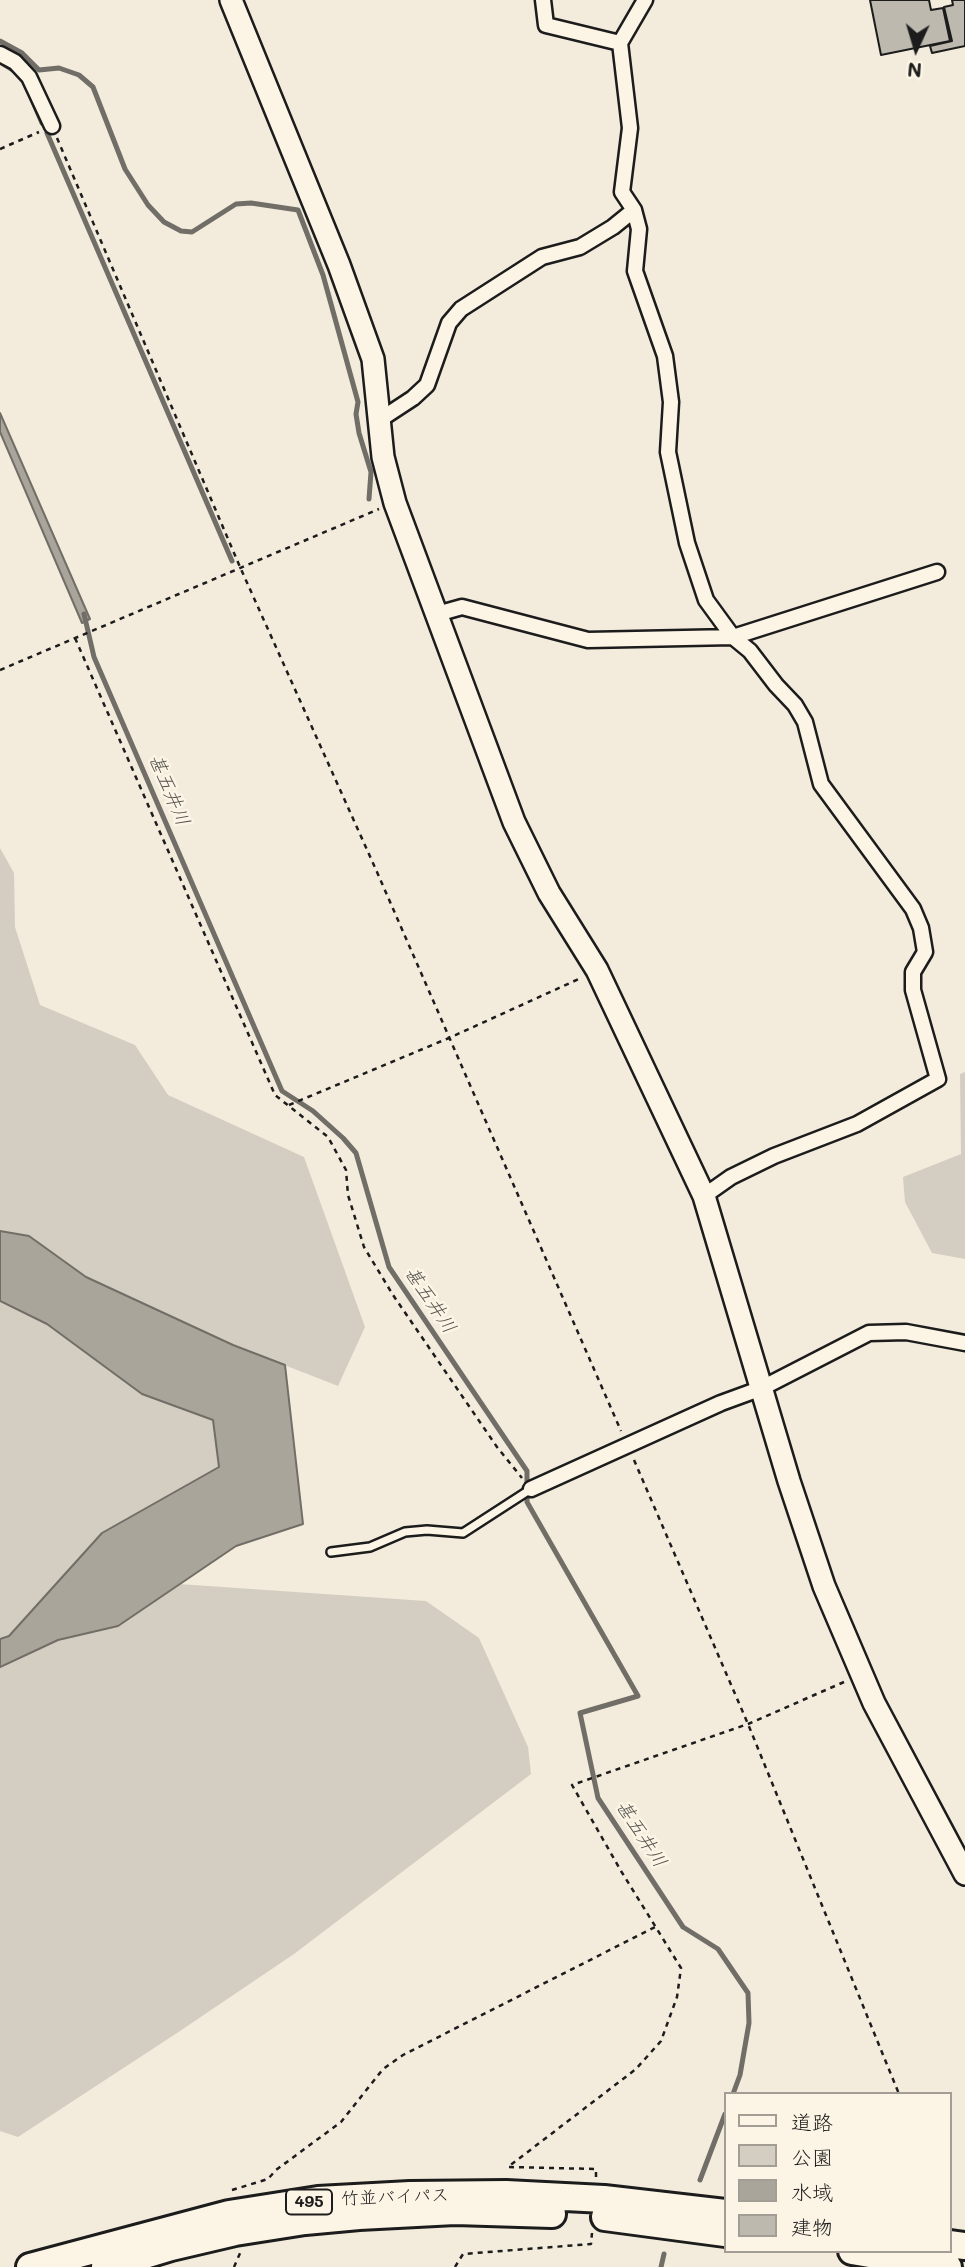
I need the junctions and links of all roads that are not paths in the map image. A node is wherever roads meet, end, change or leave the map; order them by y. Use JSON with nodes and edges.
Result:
{"nodes":[{"id":1,"x":231,"y":0,"type":"edge"},
{"id":2,"x":543,"y":0,"type":"edge"},
{"id":3,"x":645,"y":0,"type":"edge"},
{"id":4,"x":620,"y":43,"type":"junction"},
{"id":5,"x":0,"y":54,"type":"edge"},
{"id":6,"x":52,"y":126,"type":"road end"},
{"id":7,"x":634,"y":210,"type":"junction"},
{"id":8,"x":381,"y":419,"type":"junction"},
{"id":9,"x":937,"y":572,"type":"dead end"},
{"id":10,"x":437,"y":614,"type":"junction"},
{"id":11,"x":733,"y":637,"type":"junction"},
{"id":12,"x":704,"y":1196,"type":"junction"},
{"id":13,"x":965,"y":1343,"type":"edge"},
{"id":14,"x":762,"y":1388,"type":"junction"},
{"id":15,"x":531,"y":1489,"type":"joint"},
{"id":16,"x":331,"y":1552,"type":"dead end"},
{"id":17,"x":965,"y":1874,"type":"edge"},
{"id":18,"x":596,"y":2207,"type":"junction"},
{"id":19,"x":724,"y":2213,"type":"edge"},
{"id":20,"x":724,"y":2233,"type":"edge"},
{"id":21,"x":864,"y":2253,"type":"edge"},
{"id":22,"x":30,"y":2267,"type":"edge"},
{"id":23,"x":105,"y":2267,"type":"edge"},
{"id":24,"x":948,"y":2267,"type":"edge"}],
"edges":[{"from":1,"to":8,"type":"street"},
{"from":2,"to":4,"type":"street"},
{"from":3,"to":4,"type":"street"},
{"from":4,"to":7,"type":"street"},
{"from":5,"to":6,"type":"street"},
{"from":7,"to":8,"type":"street"},
{"from":7,"to":11,"type":"street"},
{"from":8,"to":10,"type":"street"},
{"from":9,"to":11,"type":"street"},
{"from":10,"to":11,"type":"street"},
{"from":10,"to":12,"type":"street"},
{"from":11,"to":12,"type":"street"},
{"from":12,"to":14,"type":"street"},
{"from":13,"to":14,"type":"street"},
{"from":14,"to":15,"type":"street"},
{"from":14,"to":17,"type":"street"},
{"from":15,"to":16,"type":"lane"},
{"from":18,"to":19,"type":"highway","name":"竹並バイパス","number":"495"},
{"from":18,"to":20,"type":"highway","name":"竹並バイパス","number":"495"},
{"from":18,"to":22,"type":"highway","name":"竹並バイパス","number":"495"},
{"from":18,"to":23,"type":"highway","name":"竹並バイパス","number":"495"},
{"from":21,"to":24,"type":"highway"}]}
